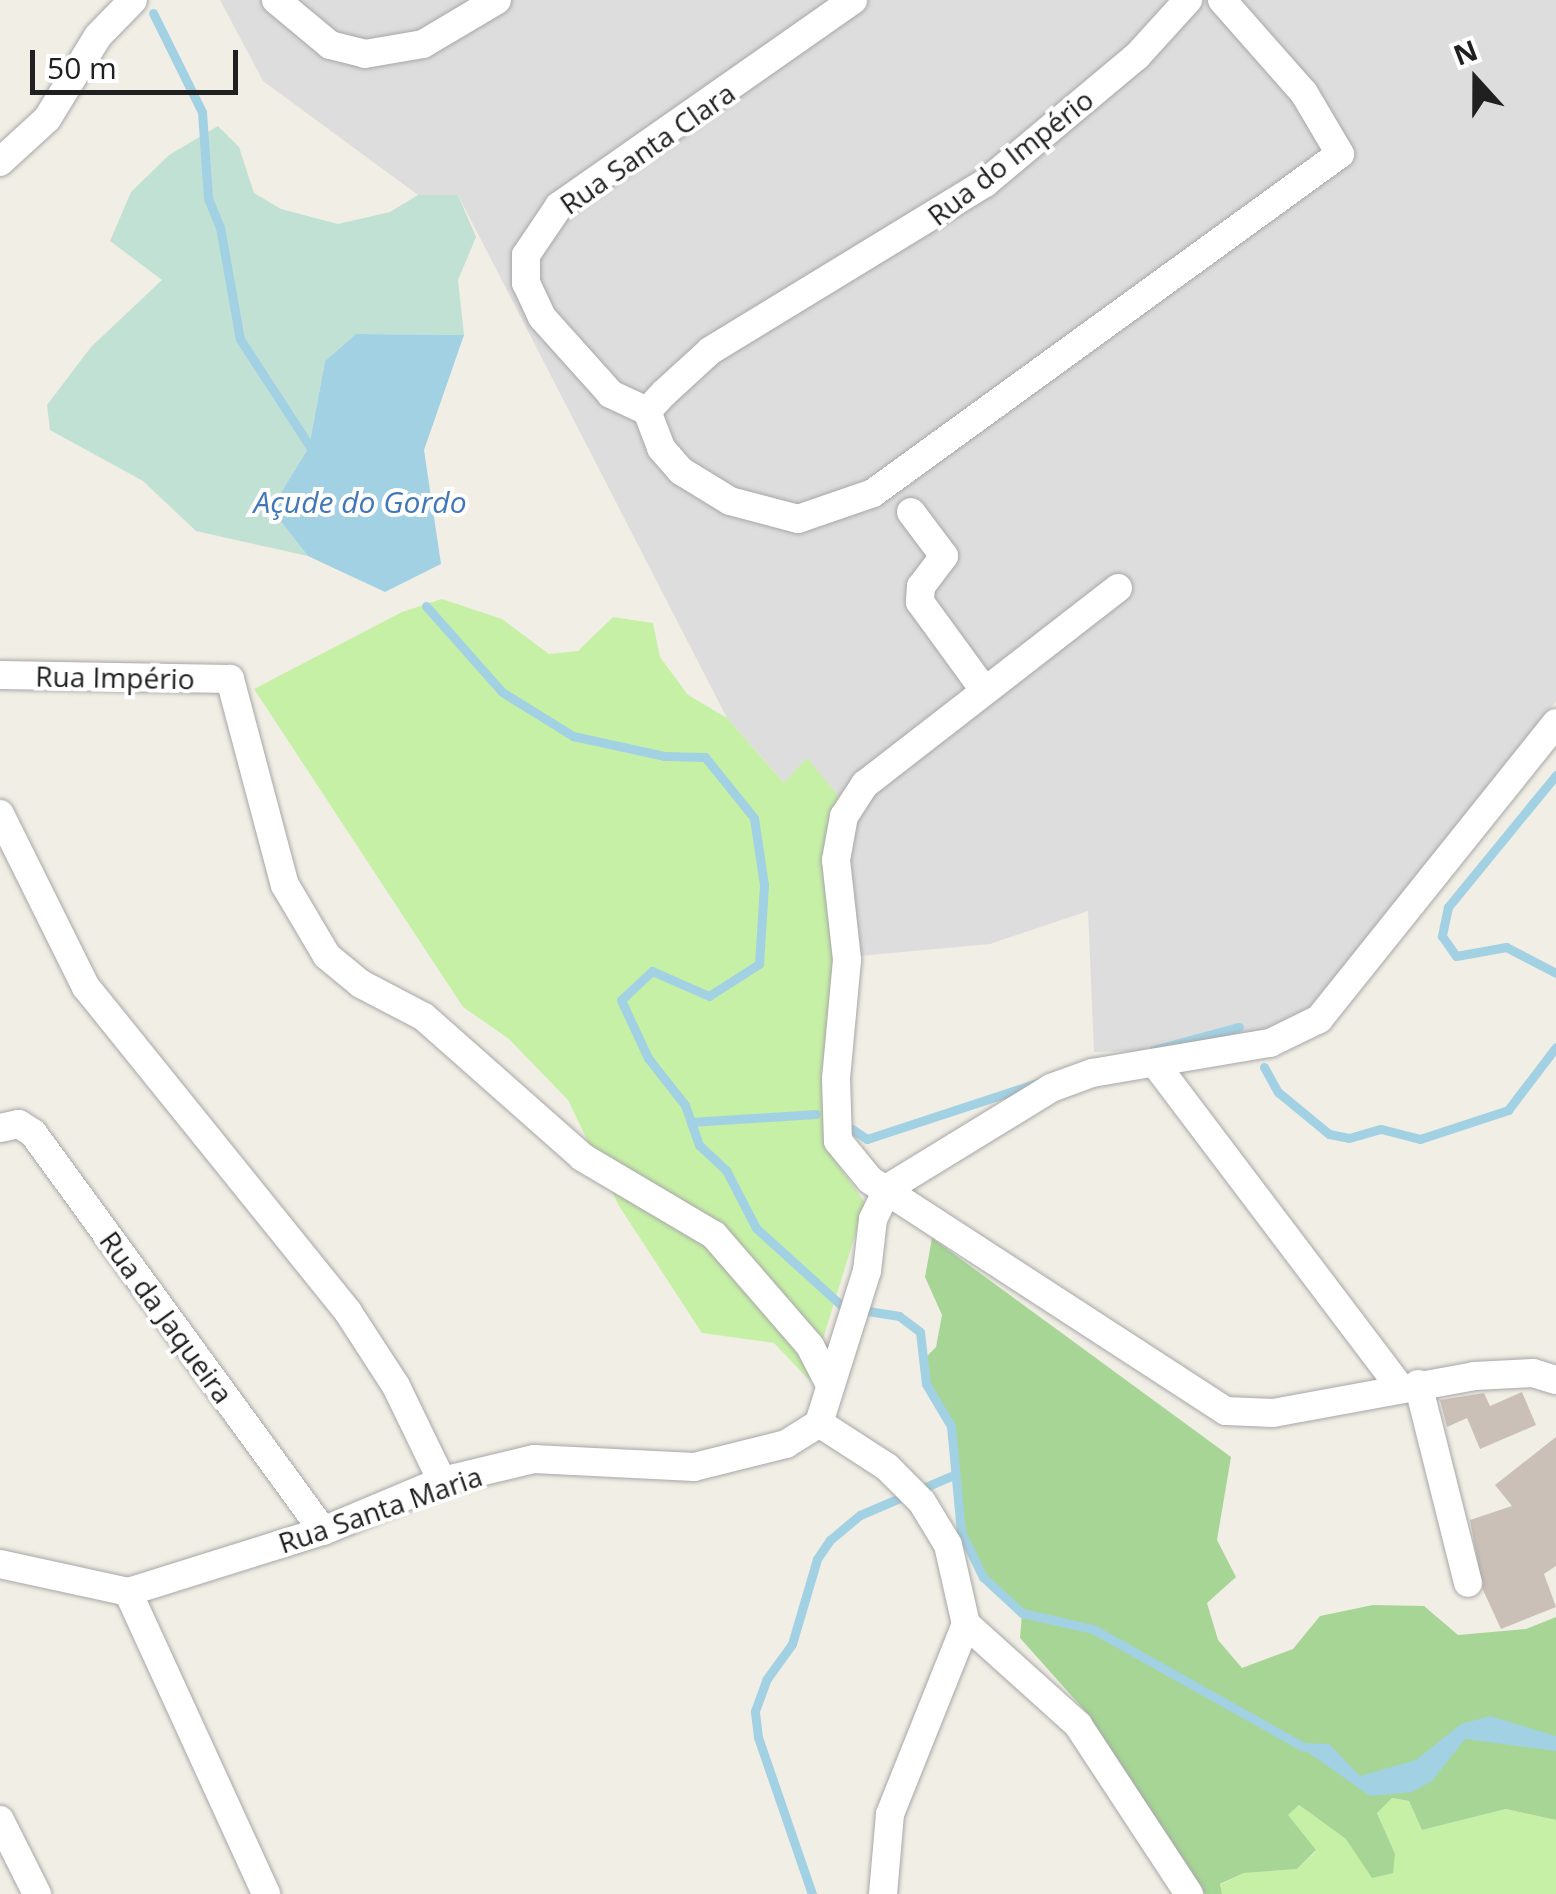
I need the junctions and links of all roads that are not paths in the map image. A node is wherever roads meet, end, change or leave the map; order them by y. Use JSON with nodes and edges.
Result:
{"nodes":[{"id":1,"x":133,"y":0,"type":"edge"},
{"id":2,"x":276,"y":0,"type":"edge"},
{"id":3,"x":497,"y":0,"type":"edge"},
{"id":4,"x":853,"y":0,"type":"edge"},
{"id":5,"x":1188,"y":0,"type":"edge"},
{"id":6,"x":1222,"y":0,"type":"edge"},
{"id":7,"x":0,"y":162,"type":"edge"},
{"id":8,"x":647,"y":412,"type":"junction"},
{"id":9,"x":911,"y":512,"type":"dead end"},
{"id":10,"x":1118,"y":588,"type":"dead end"},
{"id":11,"x":0,"y":676,"type":"edge"},
{"id":12,"x":985,"y":691,"type":"junction"},
{"id":13,"x":1556,"y":723,"type":"edge"},
{"id":14,"x":0,"y":814,"type":"edge"},
{"id":15,"x":1157,"y":1066,"type":"junction"},
{"id":16,"x":0,"y":1128,"type":"edge"},
{"id":17,"x":888,"y":1188,"type":"junction"},
{"id":18,"x":1556,"y":1380,"type":"edge"},
{"id":19,"x":829,"y":1383,"type":"junction"},
{"id":20,"x":1409,"y":1385,"type":"junction"},
{"id":21,"x":820,"y":1423,"type":"junction"},
{"id":22,"x":442,"y":1481,"type":"junction"},
{"id":23,"x":323,"y":1530,"type":"junction"},
{"id":24,"x":0,"y":1564,"type":"edge"},
{"id":25,"x":1468,"y":1584,"type":"dead end"},
{"id":26,"x":128,"y":1592,"type":"junction"},
{"id":27,"x":966,"y":1624,"type":"junction"},
{"id":28,"x":0,"y":1820,"type":"edge"},
{"id":29,"x":37,"y":1894,"type":"edge"},
{"id":30,"x":266,"y":1894,"type":"edge"},
{"id":31,"x":883,"y":1894,"type":"edge"},
{"id":32,"x":1189,"y":1894,"type":"edge"}],
"edges":[{"from":1,"to":7,"type":"street"},
{"from":2,"to":3,"type":"street"},
{"from":4,"to":8,"type":"street","name":"Rua Santa Clara"},
{"from":5,"to":8,"type":"street","name":"Rua do Império"},
{"from":6,"to":8,"type":"street"},
{"from":9,"to":12,"type":"street"},
{"from":10,"to":12,"type":"street"},
{"from":11,"to":19,"type":"street","name":"Rua Império"},
{"from":12,"to":17,"type":"street"},
{"from":13,"to":15,"type":"street"},
{"from":14,"to":22,"type":"street"},
{"from":15,"to":17,"type":"street"},
{"from":15,"to":20,"type":"street"},
{"from":16,"to":23,"type":"street","name":"Rua da Jaqueira"},
{"from":17,"to":19,"type":"street"},
{"from":17,"to":20,"type":"street"},
{"from":18,"to":20,"type":"street"},
{"from":19,"to":21,"type":"street"},
{"from":20,"to":25,"type":"street"},
{"from":21,"to":22,"type":"street","name":"Rua Santa Maria"},
{"from":21,"to":27,"type":"street"},
{"from":22,"to":23,"type":"street","name":"Rua Santa Maria"},
{"from":23,"to":26,"type":"street","name":"Rua Santa Maria"},
{"from":24,"to":26,"type":"street","name":"Rua Santa Maria"},
{"from":26,"to":30,"type":"street"},
{"from":27,"to":31,"type":"street"},
{"from":27,"to":32,"type":"street"},
{"from":28,"to":29,"type":"street"}]}
